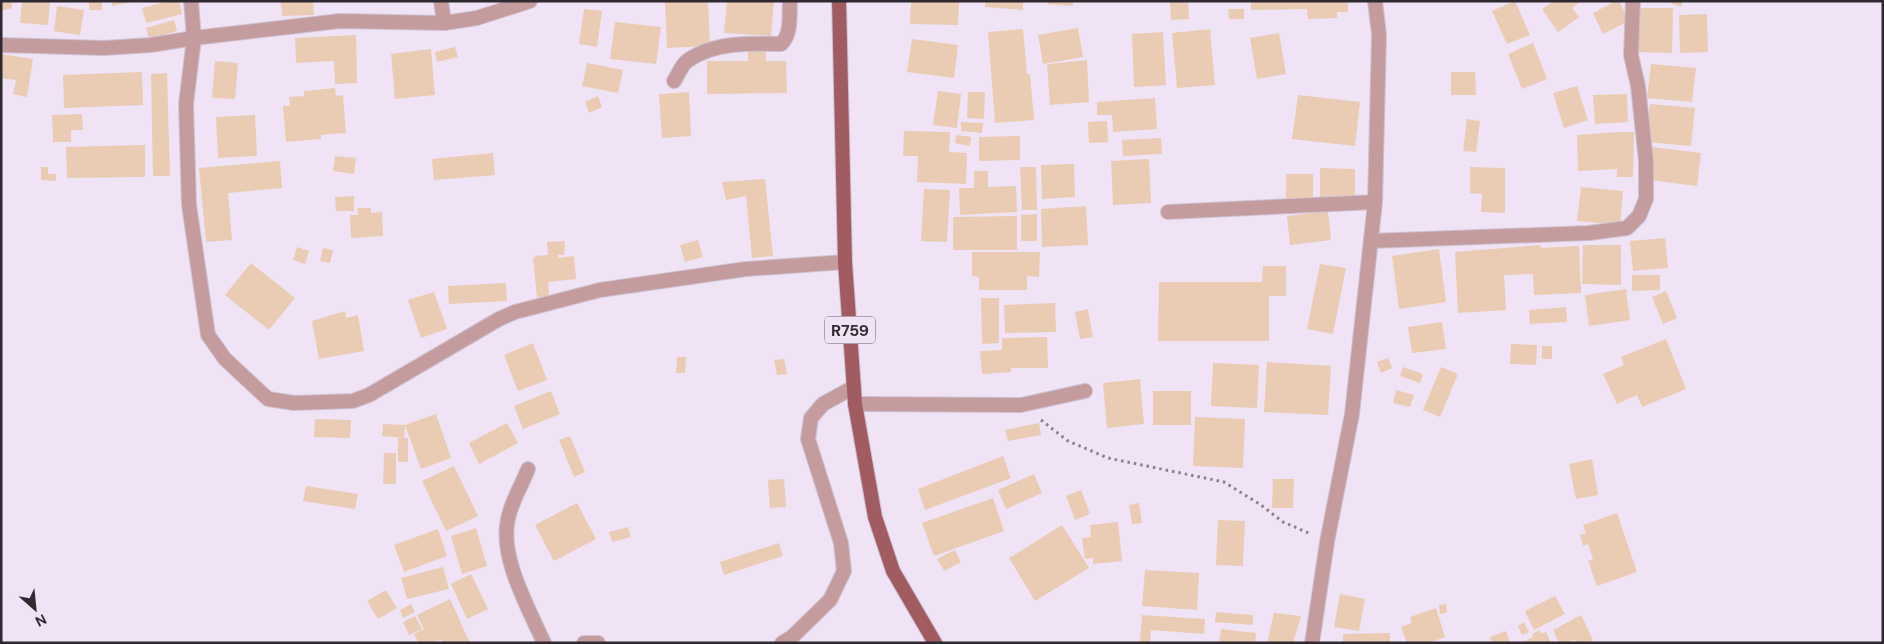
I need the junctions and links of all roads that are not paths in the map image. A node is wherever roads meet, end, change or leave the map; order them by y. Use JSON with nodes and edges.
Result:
{"nodes":[{"id":1,"x":191,"y":1,"type":"edge"},
{"id":2,"x":440,"y":1,"type":"edge"},
{"id":3,"x":530,"y":1,"type":"edge"},
{"id":4,"x":790,"y":1,"type":"edge"},
{"id":5,"x":839,"y":1,"type":"edge"},
{"id":6,"x":1375,"y":1,"type":"edge"},
{"id":7,"x":1634,"y":1,"type":"edge"},
{"id":8,"x":444,"y":23,"type":"junction"},
{"id":9,"x":194,"y":38,"type":"junction"},
{"id":10,"x":1,"y":45,"type":"edge"},
{"id":11,"x":674,"y":81,"type":"dead end"},
{"id":12,"x":1375,"y":202,"type":"junction"},
{"id":13,"x":1168,"y":212,"type":"dead end"},
{"id":14,"x":1371,"y":241,"type":"junction"},
{"id":15,"x":845,"y":262,"type":"junction"},
{"id":16,"x":854,"y":387,"type":"junction"},
{"id":17,"x":1086,"y":391,"type":"dead end"},
{"id":18,"x":855,"y":404,"type":"junction"},
{"id":19,"x":528,"y":469,"type":"dead end"},
{"id":20,"x":544,"y":643,"type":"edge"},
{"id":21,"x":584,"y":643,"type":"edge"},
{"id":22,"x":598,"y":643,"type":"edge"},
{"id":23,"x":782,"y":643,"type":"edge"},
{"id":24,"x":935,"y":643,"type":"edge"},
{"id":25,"x":1312,"y":643,"type":"edge"}],
"edges":[{"from":1,"to":9,"type":"street"},
{"from":2,"to":8,"type":"street"},
{"from":3,"to":8,"type":"street"},
{"from":4,"to":11,"type":"street"},
{"from":5,"to":15,"type":"main road","number":"R759"},
{"from":6,"to":12,"type":"street"},
{"from":7,"to":14,"type":"street"},
{"from":8,"to":9,"type":"street"},
{"from":9,"to":10,"type":"street"},
{"from":9,"to":15,"type":"street"},
{"from":12,"to":13,"type":"street"},
{"from":12,"to":14,"type":"street"},
{"from":14,"to":25,"type":"street"},
{"from":15,"to":16,"type":"main road","number":"R759"},
{"from":16,"to":18,"type":"main road","number":"R759"},
{"from":16,"to":23,"type":"street"},
{"from":17,"to":18,"type":"street"},
{"from":18,"to":24,"type":"main road","number":"R759"},
{"from":19,"to":20,"type":"street"},
{"from":21,"to":22,"type":"street"}]}
